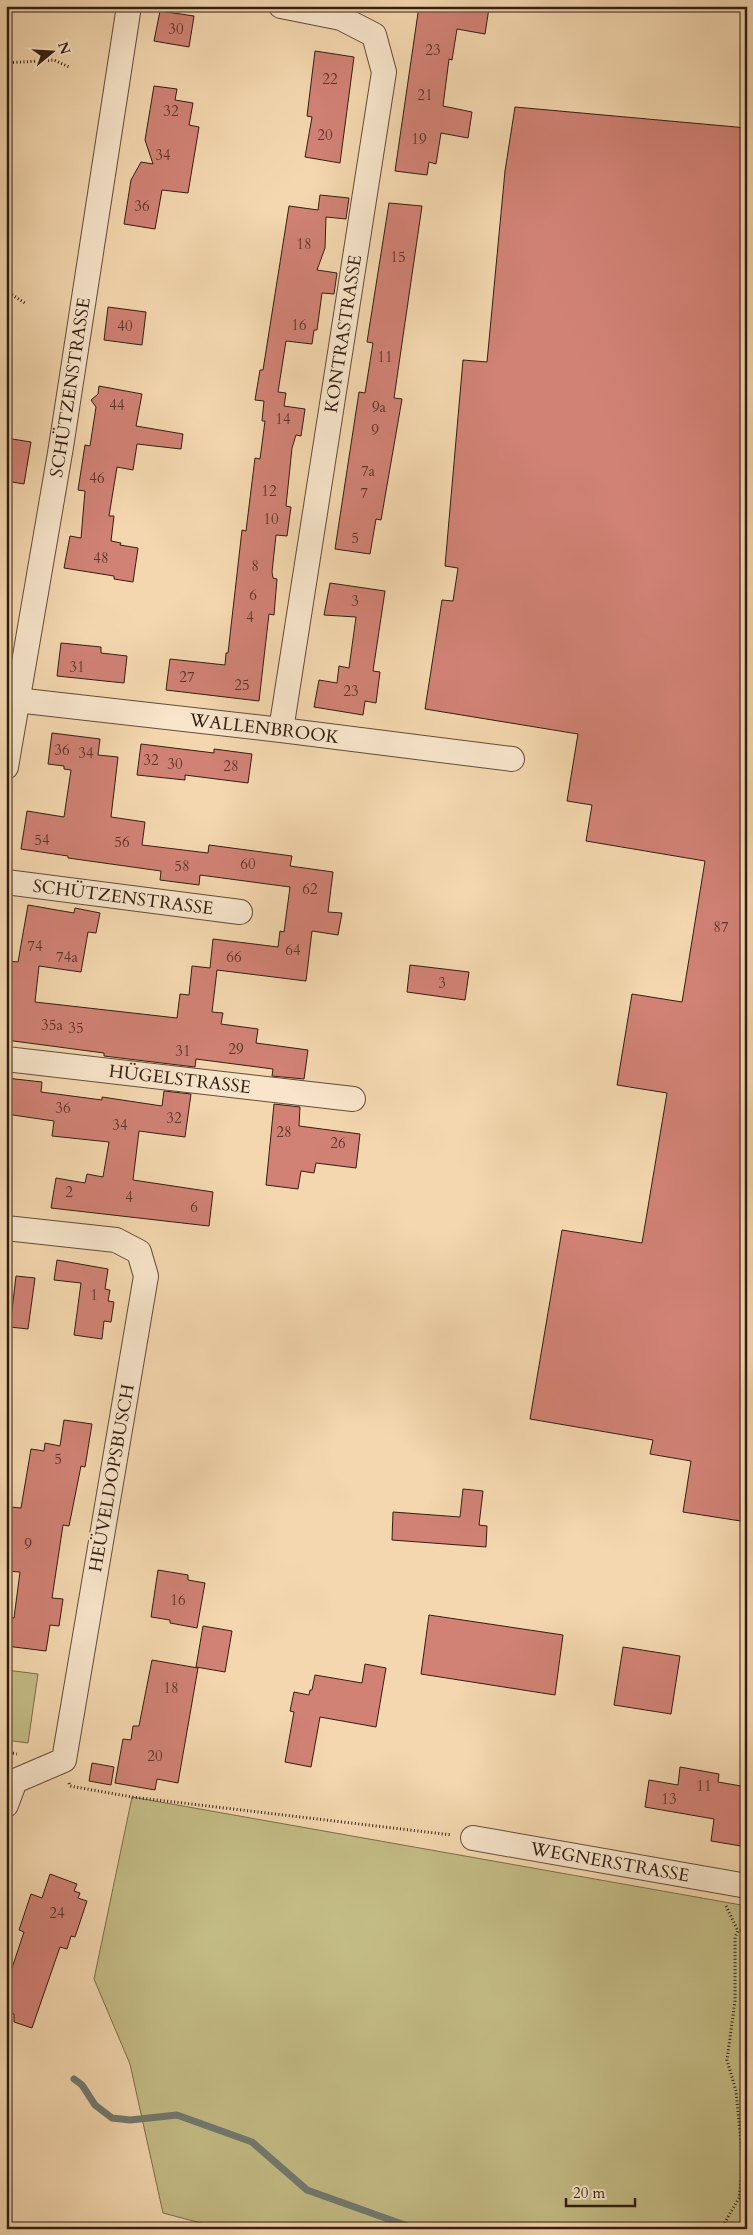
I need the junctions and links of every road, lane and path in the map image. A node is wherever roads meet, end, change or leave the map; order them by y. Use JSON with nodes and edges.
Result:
{"nodes":[{"id":1,"x":129,"y":6,"type":"edge"},
{"id":2,"x":281,"y":6,"type":"edge"},
{"id":3,"x":6,"y":63,"type":"edge"},
{"id":4,"x":69,"y":67,"type":"dead end"},
{"id":5,"x":6,"y":291,"type":"edge"},
{"id":6,"x":25,"y":303,"type":"dead end"},
{"id":7,"x":15,"y":659,"type":"edge"},
{"id":8,"x":16,"y":700,"type":"junction"},
{"id":9,"x":280,"y":730,"type":"junction"},
{"id":10,"x":512,"y":760,"type":"dead end"},
{"id":11,"x":6,"y":767,"type":"edge"},
{"id":12,"x":6,"y":882,"type":"edge"},
{"id":13,"x":240,"y":912,"type":"dead end"},
{"id":14,"x":6,"y":1059,"type":"edge"},
{"id":15,"x":353,"y":1098,"type":"dead end"},
{"id":16,"x":6,"y":1228,"type":"edge"},
{"id":17,"x":64,"y":1760,"type":"junction"},
{"id":18,"x":6,"y":1805,"type":"edge"},
{"id":19,"x":473,"y":1838,"type":"joint"},
{"id":20,"x":747,"y":1886,"type":"edge"},
{"id":21,"x":747,"y":1929,"type":"edge"},
{"id":22,"x":721,"y":2229,"type":"edge"}],
"edges":[{"from":1,"to":7,"type":"street","name":"SCHÜTZENSTRASSE"},
{"from":2,"to":9,"type":"street","name":"KONTRASTRASSE"},
{"from":3,"to":4,"type":"path"},
{"from":5,"to":6,"type":"path"},
{"from":7,"to":8,"type":"street","name":"SCHÜTZENSTRASSE"},
{"from":8,"to":9,"type":"street","name":"WALLENBROOK"},
{"from":8,"to":11,"type":"street","name":"SCHÜTZENSTRASSE"},
{"from":9,"to":10,"type":"street","name":"WALLENBROOK"},
{"from":12,"to":13,"type":"street","name":"SCHÜTZENSTRASSE"},
{"from":14,"to":15,"type":"street","name":"HÜGELSTRASSE"},
{"from":16,"to":17,"type":"street","name":"HEÜVELDOPSBUSCH"},
{"from":17,"to":18,"type":"street"},
{"from":17,"to":19,"type":"path"},
{"from":19,"to":20,"type":"street","name":"WEGNERSTRASSE"},
{"from":21,"to":22,"type":"path"}]}
